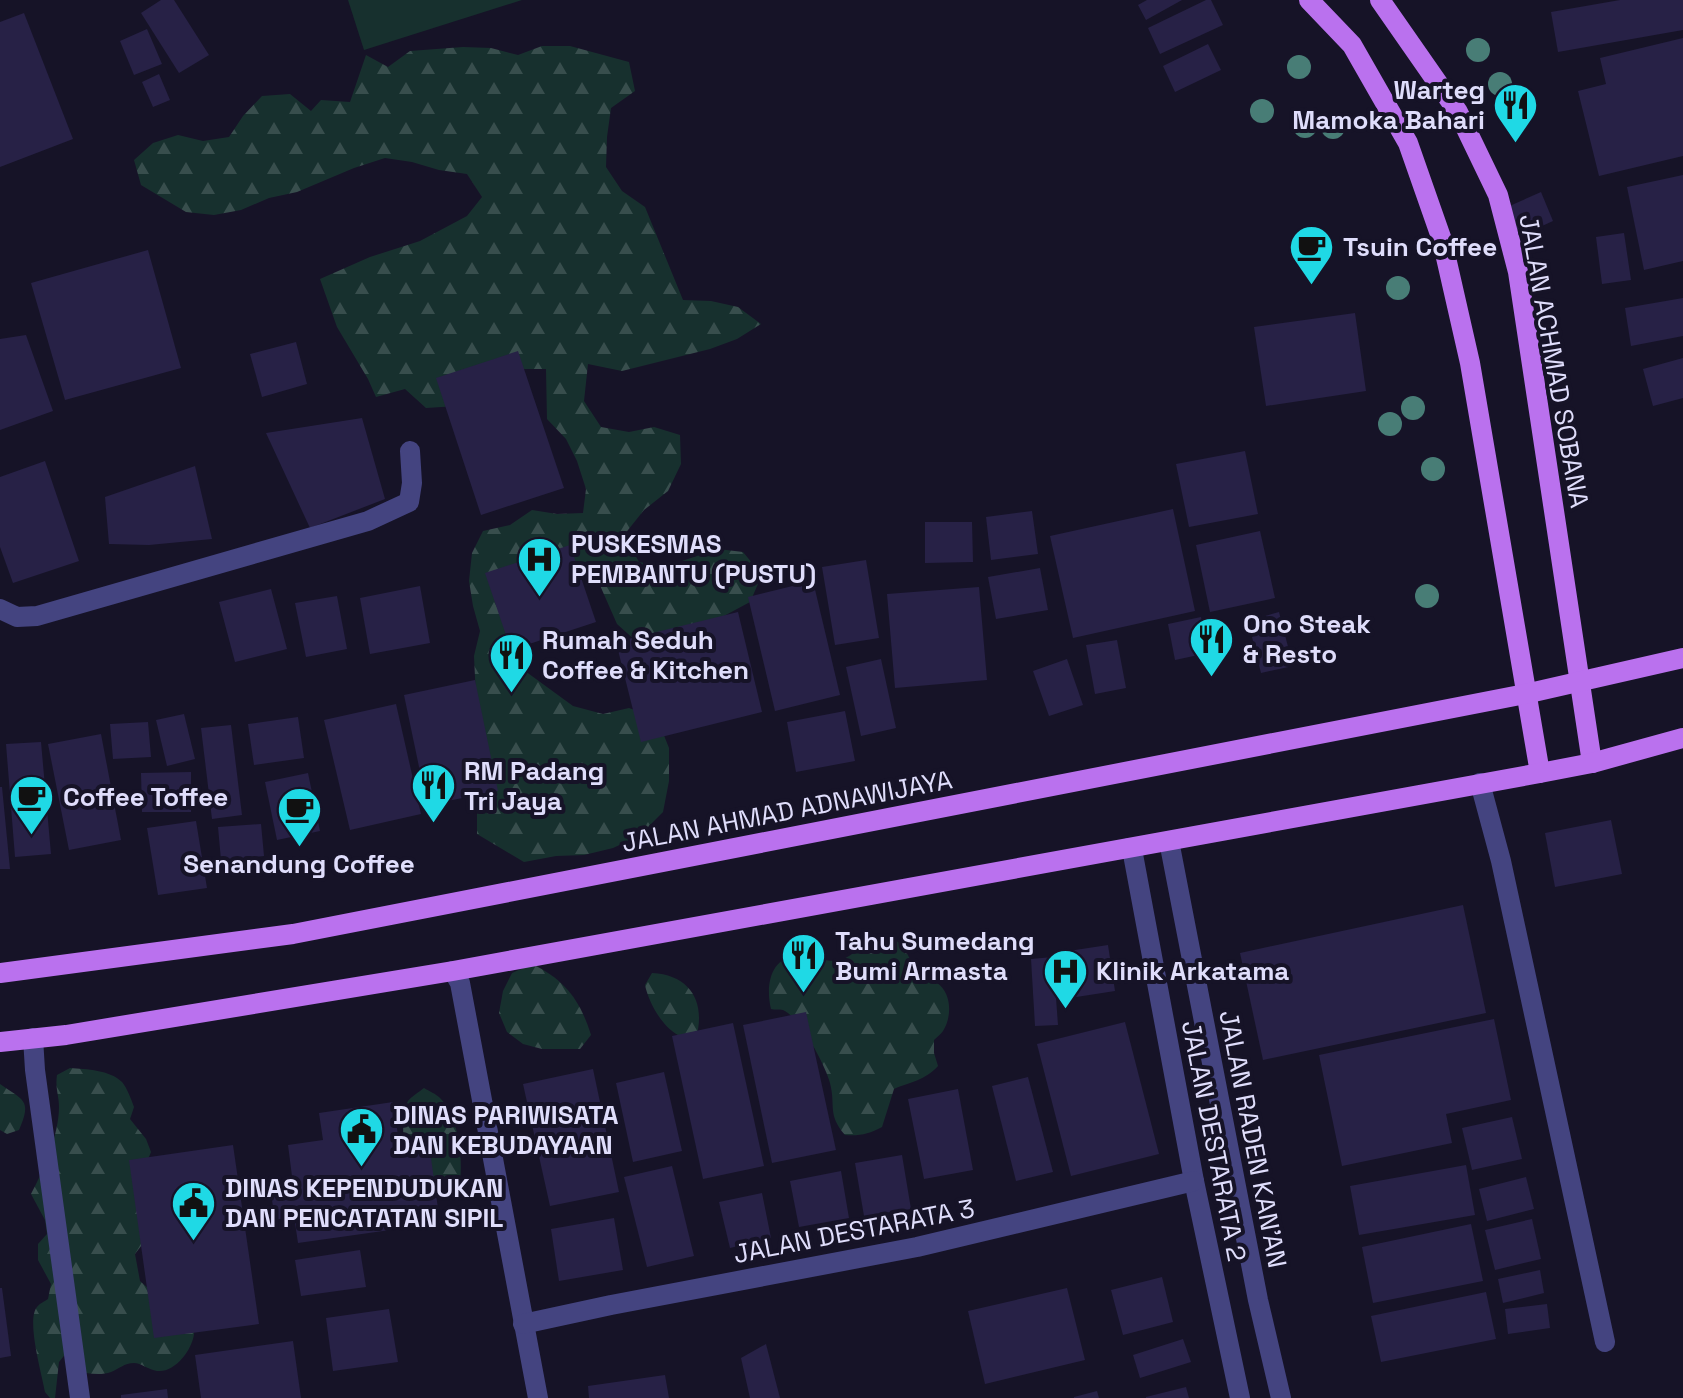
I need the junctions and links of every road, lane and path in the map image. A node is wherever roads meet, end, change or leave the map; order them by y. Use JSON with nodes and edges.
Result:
{"nodes":[{"id":1,"x":1309,"y":0,"type":"edge"},
{"id":2,"x":1380,"y":0,"type":"edge"},
{"id":3,"x":410,"y":451,"type":"dead end"},
{"id":4,"x":0,"y":609,"type":"edge"},
{"id":5,"x":1683,"y":658,"type":"edge"},
{"id":6,"x":1581,"y":683,"type":"junction"},
{"id":7,"x":1525,"y":694,"type":"junction"},
{"id":8,"x":1683,"y":738,"type":"edge"},
{"id":9,"x":1592,"y":763,"type":"junction"},
{"id":10,"x":1540,"y":773,"type":"junction"},
{"id":11,"x":1480,"y":783,"type":"junction"},
{"id":12,"x":1169,"y":841,"type":"junction"},
{"id":13,"x":1129,"y":848,"type":"junction"},
{"id":14,"x":453,"y":971,"type":"junction"},
{"id":15,"x":0,"y":973,"type":"edge"},
{"id":16,"x":33,"y":1038,"type":"junction"},
{"id":17,"x":0,"y":1042,"type":"edge"},
{"id":18,"x":1194,"y":1181,"type":"junction"},
{"id":19,"x":523,"y":1324,"type":"junction"},
{"id":20,"x":1605,"y":1342,"type":"dead end"},
{"id":21,"x":80,"y":1398,"type":"edge"},
{"id":22,"x":538,"y":1398,"type":"edge"},
{"id":23,"x":1240,"y":1398,"type":"edge"},
{"id":24,"x":1281,"y":1398,"type":"edge"}],
"edges":[{"from":1,"to":7,"type":"main road"},
{"from":2,"to":6,"type":"main road","name":"JALAN ACHMAD SOBANA"},
{"from":3,"to":4,"type":"street"},
{"from":5,"to":6,"type":"main road","name":"JALAN AHMAD ADNAWIJAYA"},
{"from":6,"to":7,"type":"main road","name":"JALAN AHMAD ADNAWIJAYA"},
{"from":6,"to":9,"type":"main road","name":"JALAN ACHMAD SOBANA"},
{"from":7,"to":10,"type":"main road"},
{"from":7,"to":15,"type":"main road","name":"JALAN AHMAD ADNAWIJAYA"},
{"from":8,"to":9,"type":"main road"},
{"from":9,"to":10,"type":"main road"},
{"from":10,"to":11,"type":"main road"},
{"from":11,"to":12,"type":"main road"},
{"from":11,"to":20,"type":"street"},
{"from":12,"to":13,"type":"main road"},
{"from":12,"to":24,"type":"street","name":"JALAN RADEN KAN'AN"},
{"from":13,"to":14,"type":"main road"},
{"from":13,"to":18,"type":"street","name":"JALAN DESTARATA 2"},
{"from":14,"to":16,"type":"main road"},
{"from":14,"to":19,"type":"street"},
{"from":16,"to":17,"type":"main road"},
{"from":16,"to":21,"type":"street"},
{"from":18,"to":19,"type":"street","name":"JALAN DESTARATA 3"},
{"from":18,"to":23,"type":"street","name":"JALAN DESTARATA 2"},
{"from":19,"to":22,"type":"street"}]}
